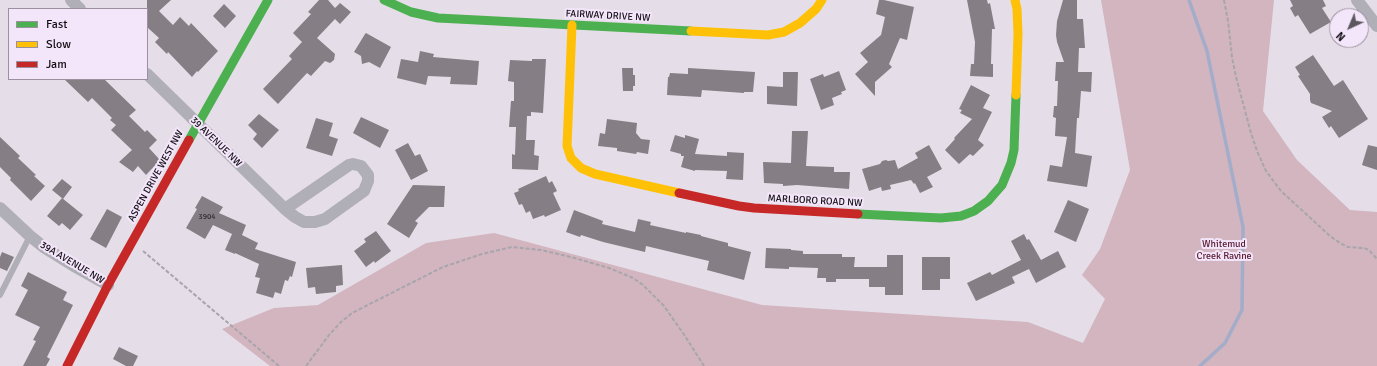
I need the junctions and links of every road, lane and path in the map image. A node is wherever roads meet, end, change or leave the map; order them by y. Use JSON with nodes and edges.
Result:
{"nodes":[{"id":1,"x":71,"y":0,"type":"edge"},
{"id":2,"x":268,"y":0,"type":"edge"},
{"id":3,"x":384,"y":0,"type":"edge"},
{"id":4,"x":822,"y":0,"type":"edge"},
{"id":5,"x":1015,"y":0,"type":"edge"},
{"id":6,"x":1224,"y":0,"type":"edge"},
{"id":7,"x":1357,"y":0,"type":"edge"},
{"id":8,"x":79,"y":8,"type":"edge"},
{"id":9,"x":572,"y":25,"type":"junction"},
{"id":10,"x":1377,"y":26,"type":"edge"},
{"id":11,"x":148,"y":75,"type":"edge"},
{"id":12,"x":198,"y":124,"type":"junction"},
{"id":13,"x":0,"y":208,"type":"edge"},
{"id":14,"x":285,"y":209,"type":"junction"},
{"id":15,"x":30,"y":236,"type":"junction"},
{"id":16,"x":142,"y":250,"type":"dead end"},
{"id":17,"x":1377,"y":259,"type":"edge"},
{"id":18,"x":108,"y":285,"type":"junction"},
{"id":19,"x":0,"y":295,"type":"edge"},
{"id":20,"x":67,"y":366,"type":"edge"},
{"id":21,"x":279,"y":366,"type":"edge"},
{"id":22,"x":306,"y":366,"type":"edge"},
{"id":23,"x":704,"y":366,"type":"edge"}],
"edges":[{"from":1,"to":8,"type":"street"},
{"from":2,"to":12,"type":"street","name":"ASPEN DRIVE WEST NW"},
{"from":3,"to":9,"type":"street","name":"FAIRWAY DRIVE NW"},
{"from":4,"to":9,"type":"street","name":"FAIRWAY DRIVE NW"},
{"from":5,"to":9,"type":"street","name":"MARLBORO ROAD NW"},
{"from":6,"to":17,"type":"path"},
{"from":7,"to":10,"type":"street"},
{"from":11,"to":12,"type":"street","name":"39 AVENUE NW"},
{"from":12,"to":14,"type":"street","name":"39 AVENUE NW"},
{"from":12,"to":18,"type":"street","name":"ASPEN DRIVE WEST NW"},
{"from":13,"to":15,"type":"street","name":"39A AVENUE NW"},
{"from":14,"to":14,"type":"street","name":"39 AVENUE NW"},
{"from":15,"to":18,"type":"street","name":"39A AVENUE NW"},
{"from":15,"to":19,"type":"lane"},
{"from":16,"to":21,"type":"path"},
{"from":18,"to":20,"type":"street","name":"ASPEN DRIVE WEST NW"},
{"from":22,"to":23,"type":"path"}]}
